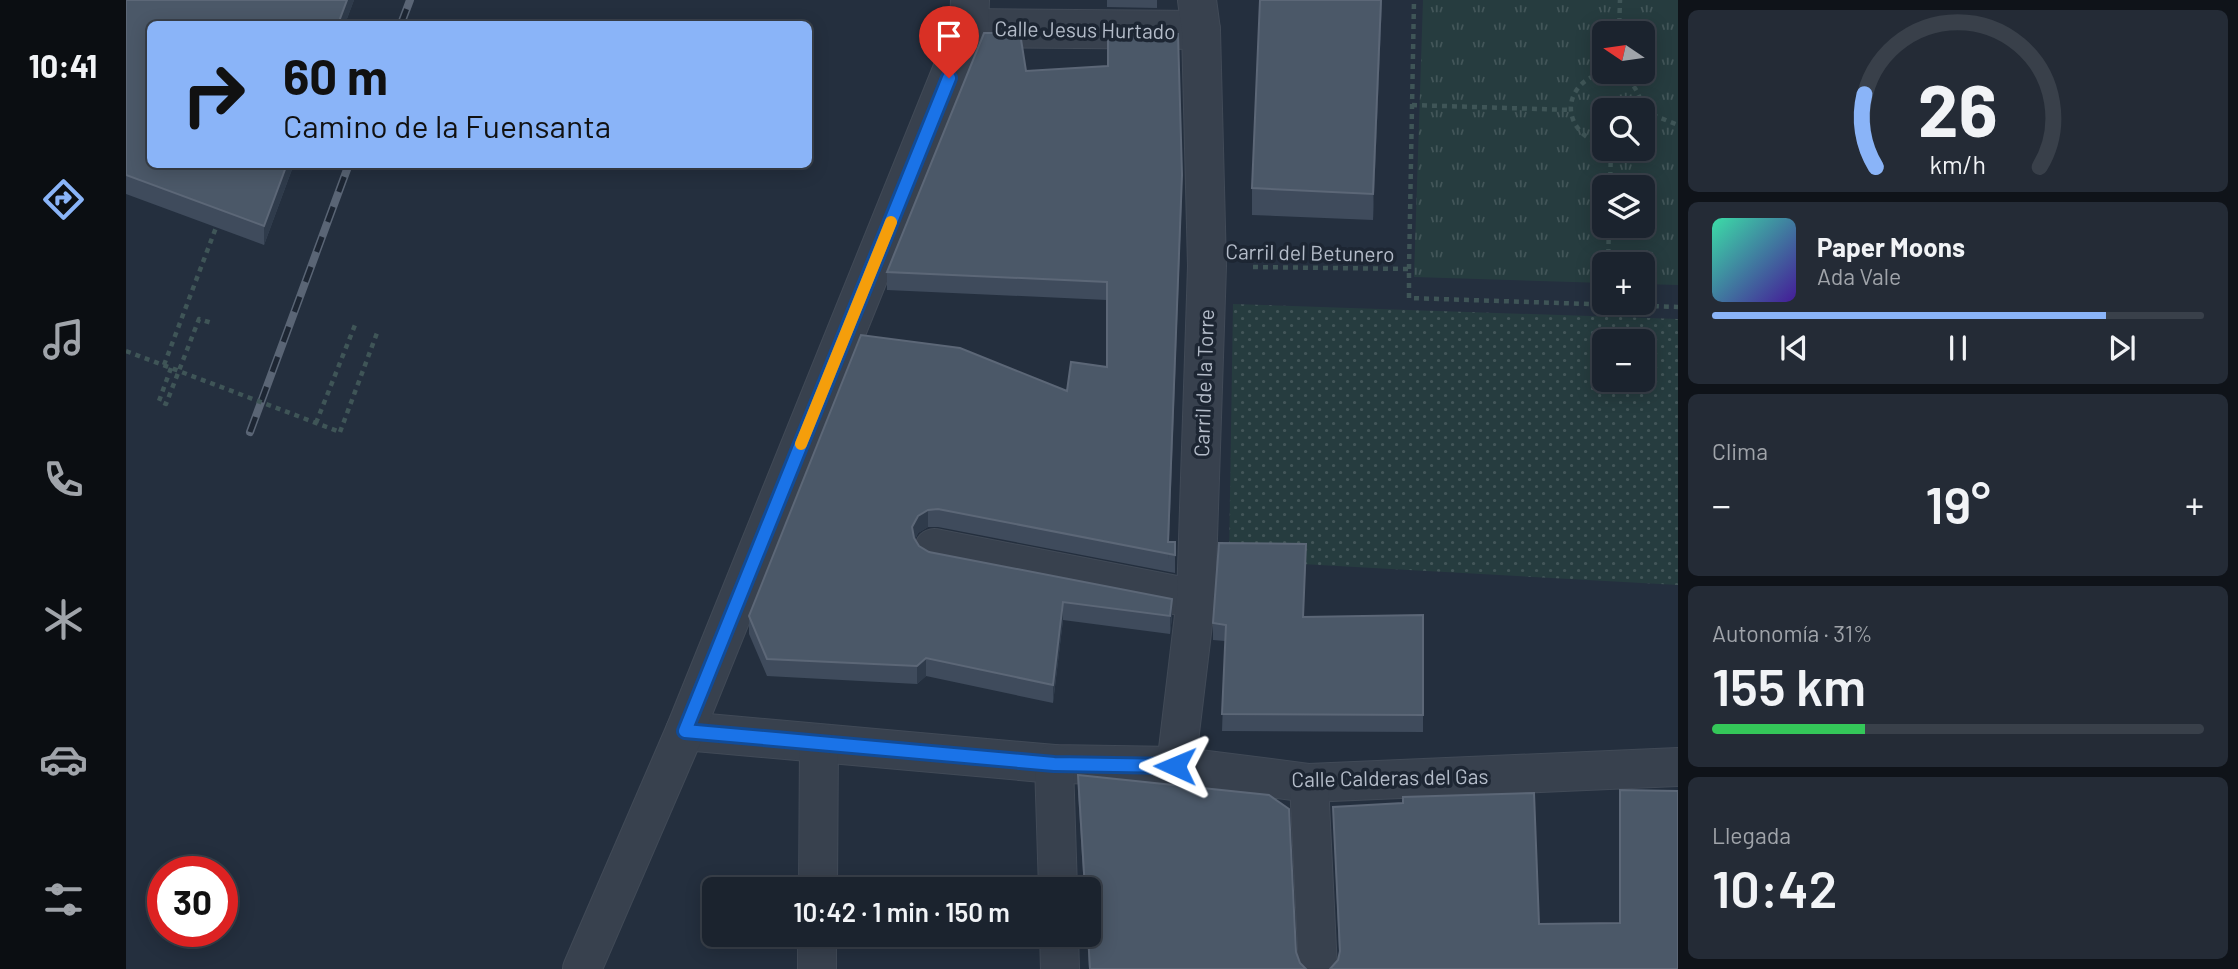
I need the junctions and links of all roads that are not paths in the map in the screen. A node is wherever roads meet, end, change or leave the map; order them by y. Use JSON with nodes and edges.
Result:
{"nodes":[{"id":1,"x":970,"y":14,"type":"edge"},
{"id":2,"x":1199,"y":15,"type":"edge"},
{"id":3,"x":934,"y":548,"type":"dead end"},
{"id":4,"x":1196,"y":599,"type":"junction"},
{"id":5,"x":685,"y":731,"type":"junction"},
{"id":6,"x":819,"y":744,"type":"junction"},
{"id":7,"x":1054,"y":764,"type":"junction"},
{"id":8,"x":1175,"y":766,"type":"junction"},
{"id":9,"x":1678,"y":767,"type":"edge"},
{"id":10,"x":1309,"y":783,"type":"junction"},
{"id":11,"x":818,"y":877,"type":"edge"},
{"id":12,"x":1058,"y":877,"type":"edge"},
{"id":13,"x":817,"y":947,"type":"edge"},
{"id":14,"x":1059,"y":947,"type":"edge"},
{"id":15,"x":582,"y":969,"type":"edge"},
{"id":16,"x":817,"y":969,"type":"edge"},
{"id":17,"x":1060,"y":969,"type":"edge"},
{"id":18,"x":1318,"y":969,"type":"edge"}],
"edges":[{"from":1,"to":2,"type":"street","name":"Calle Jesus Hurtado"},
{"from":1,"to":5,"type":"street"},
{"from":2,"to":4,"type":"street","name":"Carril de la Torre"},
{"from":3,"to":4,"type":"street"},
{"from":4,"to":8,"type":"street","name":"Carril de la Torre"},
{"from":5,"to":6,"type":"street","name":"Calle Calderas del Gas"},
{"from":5,"to":15,"type":"street"},
{"from":6,"to":7,"type":"street","name":"Calle Calderas del Gas"},
{"from":6,"to":11,"type":"street"},
{"from":7,"to":8,"type":"street","name":"Calle Calderas del Gas"},
{"from":7,"to":12,"type":"street"},
{"from":8,"to":10,"type":"street","name":"Calle Calderas del Gas"},
{"from":9,"to":10,"type":"street","name":"Calle Calderas del Gas"},
{"from":10,"to":18,"type":"street"},
{"from":13,"to":16,"type":"street"},
{"from":14,"to":17,"type":"street"}]}
